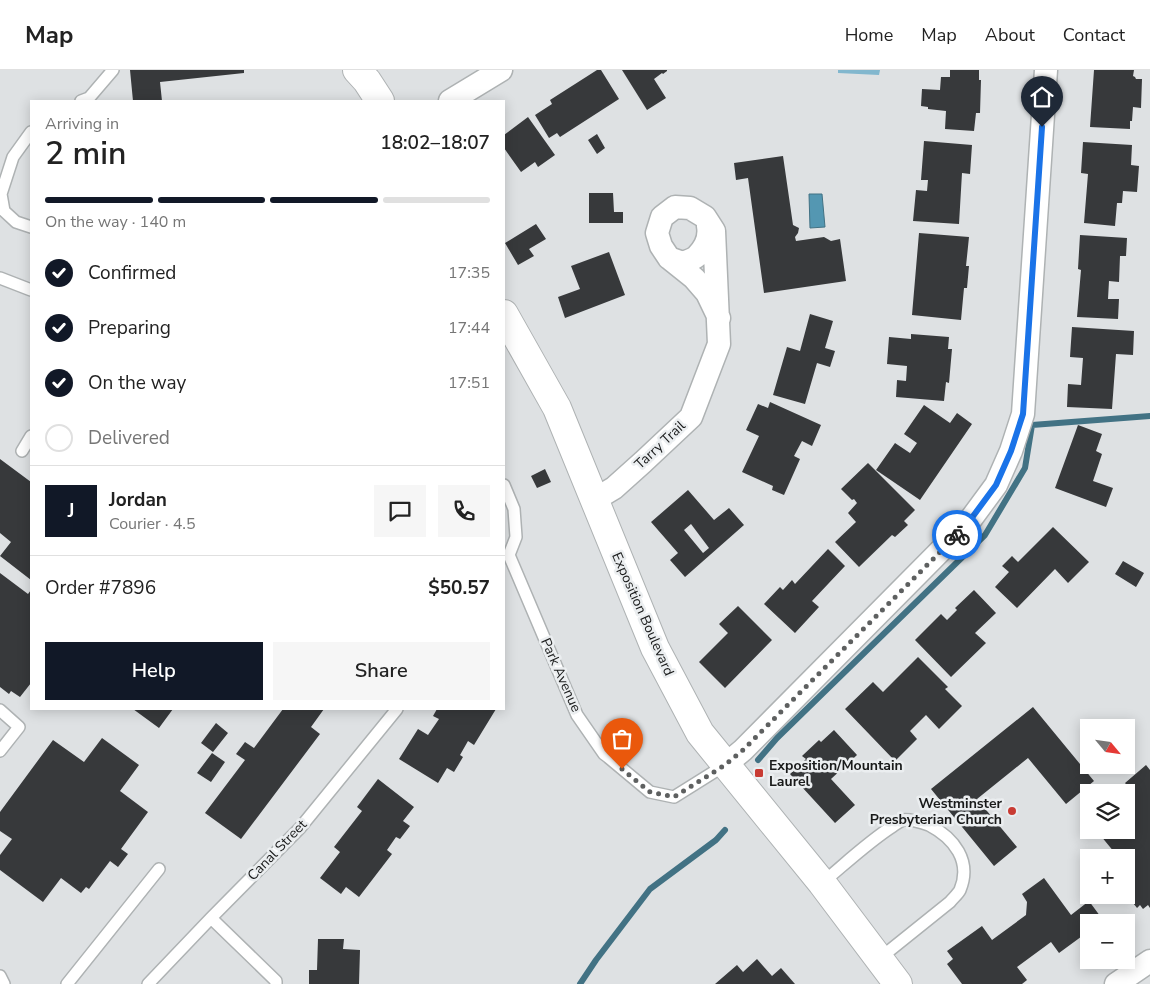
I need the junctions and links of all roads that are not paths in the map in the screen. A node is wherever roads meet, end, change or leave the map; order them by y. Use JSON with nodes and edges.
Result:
{"nodes":[{"id":1,"x":113,"y":70,"type":"edge"},
{"id":2,"x":357,"y":70,"type":"edge"},
{"id":3,"x":501,"y":70,"type":"edge"},
{"id":4,"x":1046,"y":70,"type":"edge"},
{"id":5,"x":84,"y":100,"type":"edge"},
{"id":6,"x":379,"y":100,"type":"edge"},
{"id":7,"x":452,"y":100,"type":"edge"},
{"id":8,"x":30,"y":133,"type":"edge"},
{"id":9,"x":706,"y":217,"type":"junction"},
{"id":10,"x":30,"y":227,"type":"edge"},
{"id":11,"x":669,"y":258,"type":"junction"},
{"id":12,"x":0,"y":278,"type":"edge"},
{"id":13,"x":30,"y":290,"type":"edge"},
{"id":14,"x":505,"y":316,"type":"edge"},
{"id":15,"x":719,"y":318,"type":"junction"},
{"id":16,"x":30,"y":438,"type":"edge"},
{"id":17,"x":22,"y":451,"type":"dead end"},
{"id":18,"x":505,"y":487,"type":"edge"},
{"id":19,"x":594,"y":500,"type":"junction"},
{"id":20,"x":506,"y":559,"type":"edge"},
{"id":21,"x":0,"y":710,"type":"edge"},
{"id":22,"x":396,"y":710,"type":"edge"},
{"id":23,"x":0,"y":752,"type":"edge"},
{"id":24,"x":725,"y":765,"type":"junction"},
{"id":25,"x":159,"y":869,"type":"dead end"},
{"id":26,"x":822,"y":884,"type":"junction"},
{"id":27,"x":211,"y":918,"type":"junction"},
{"id":28,"x":879,"y":959,"type":"junction"},
{"id":29,"x":1150,"y":961,"type":"edge"},
{"id":30,"x":0,"y":976,"type":"edge"},
{"id":31,"x":4,"y":984,"type":"edge"},
{"id":32,"x":67,"y":984,"type":"edge"},
{"id":33,"x":148,"y":984,"type":"edge"},
{"id":34,"x":276,"y":984,"type":"edge"},
{"id":35,"x":898,"y":984,"type":"edge"},
{"id":36,"x":1116,"y":984,"type":"edge"}],
"edges":[{"from":1,"to":5,"type":"lane"},
{"from":2,"to":6,"type":"street"},
{"from":3,"to":7,"type":"street"},
{"from":4,"to":24,"type":"street"},
{"from":8,"to":10,"type":"lane"},
{"from":9,"to":11,"type":"street"},
{"from":9,"to":11,"type":"street","name":"Tarry Trail"},
{"from":9,"to":15,"type":"street","name":"Tarry Trail"},
{"from":11,"to":15,"type":"street","name":"Tarry Trail"},
{"from":12,"to":13,"type":"lane"},
{"from":14,"to":19,"type":"street","name":"Exposition Boulevard"},
{"from":15,"to":19,"type":"street","name":"Tarry Trail"},
{"from":16,"to":17,"type":"lane"},
{"from":18,"to":20,"type":"lane","name":"Park Avenue"},
{"from":19,"to":24,"type":"street","name":"Exposition Boulevard"},
{"from":20,"to":24,"type":"lane","name":"Park Avenue"},
{"from":21,"to":23,"type":"lane"},
{"from":22,"to":27,"type":"lane","name":"Canal Street"},
{"from":24,"to":26,"type":"street","name":"Exposition Boulevard"},
{"from":25,"to":32,"type":"lane"},
{"from":26,"to":28,"type":"street","name":"Exposition Boulevard"},
{"from":26,"to":28,"type":"lane"},
{"from":27,"to":33,"type":"lane","name":"Canal Street"},
{"from":27,"to":34,"type":"lane"},
{"from":28,"to":35,"type":"street","name":"Exposition Boulevard"},
{"from":29,"to":36,"type":"street"},
{"from":30,"to":31,"type":"lane"}]}
